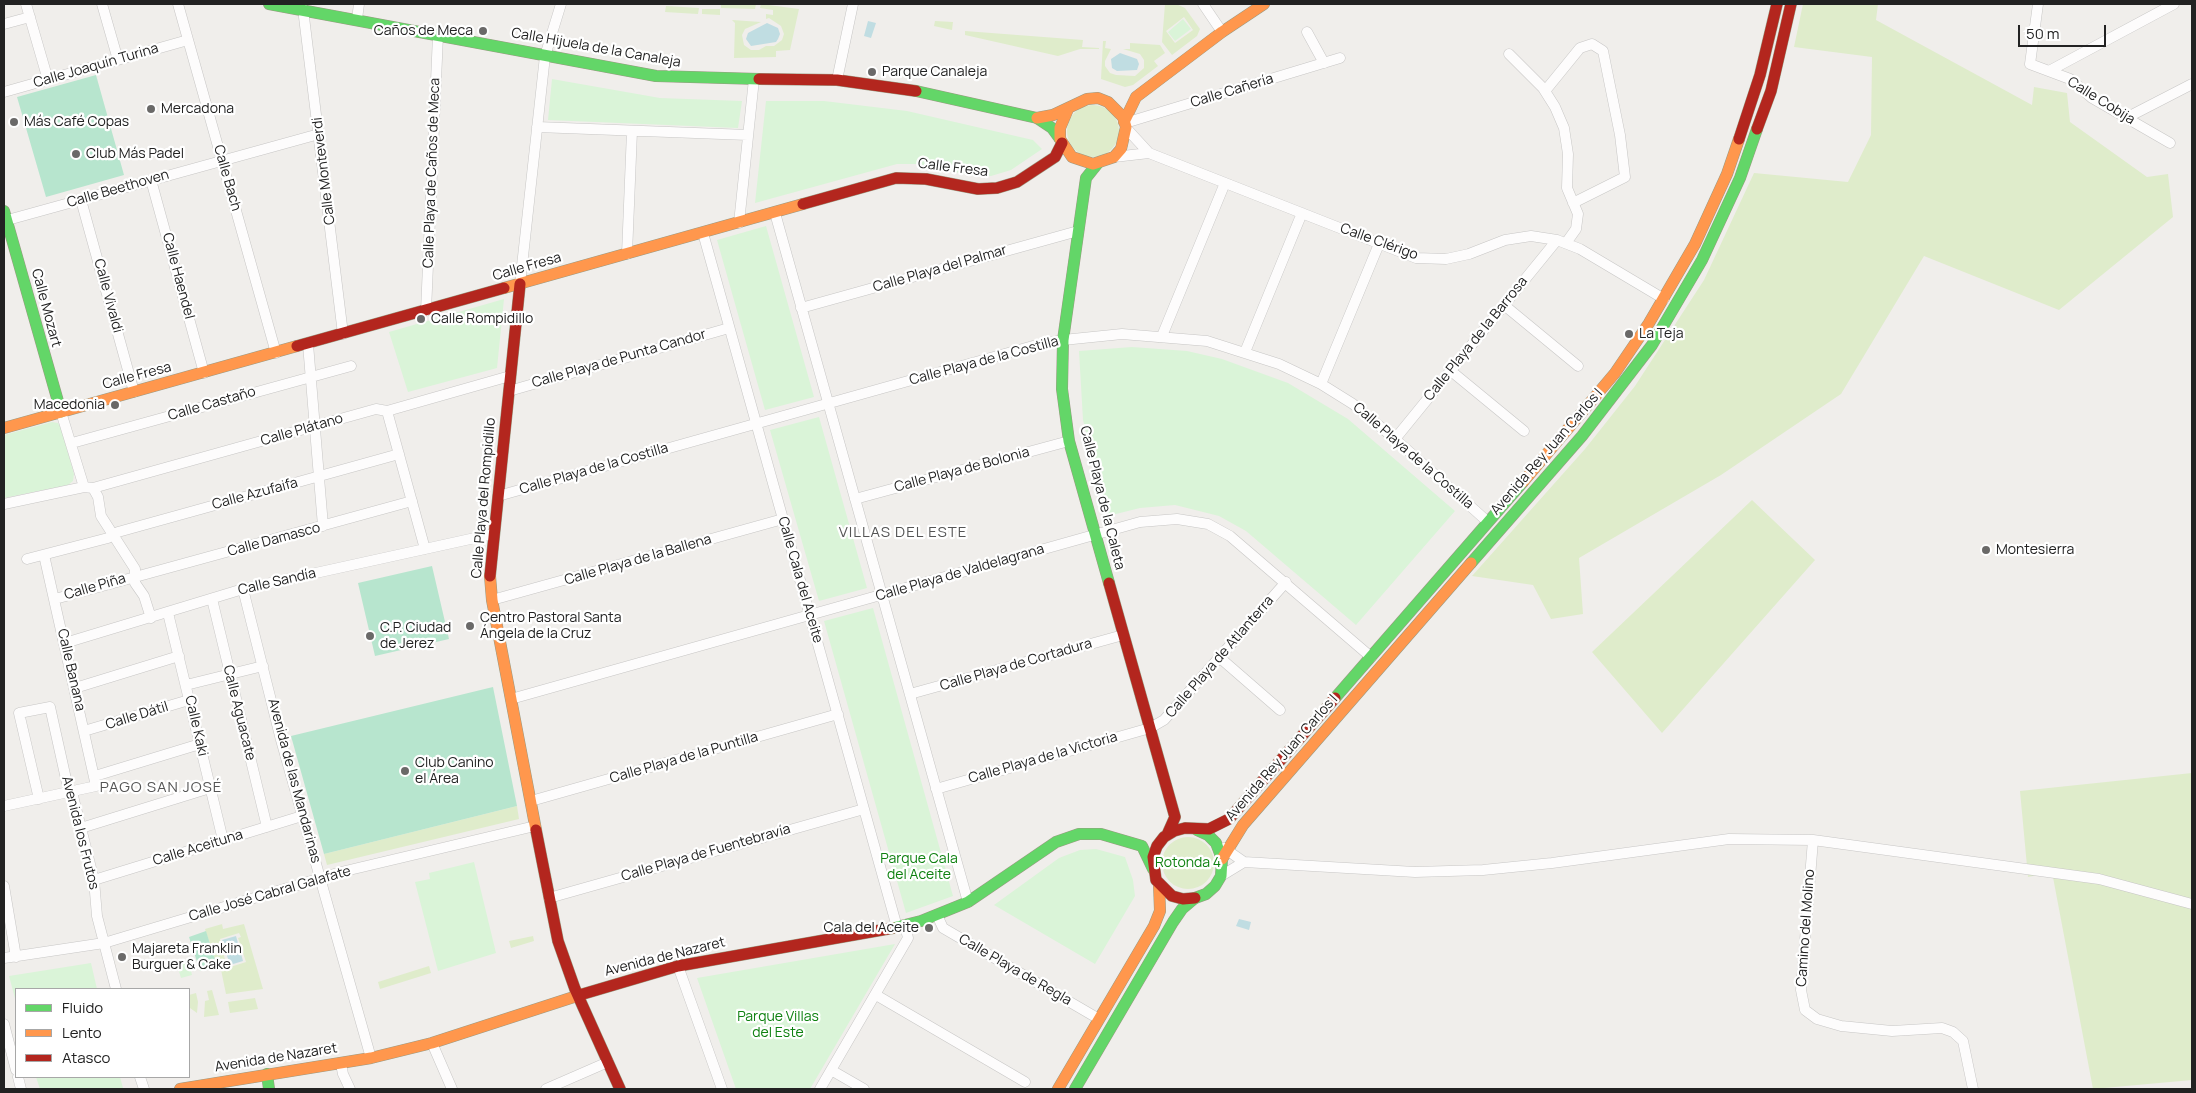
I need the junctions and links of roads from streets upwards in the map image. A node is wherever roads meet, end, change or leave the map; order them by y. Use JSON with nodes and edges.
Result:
{"nodes":[{"id":1,"x":26,"y":4,"type":"edge"},
{"id":2,"x":102,"y":4,"type":"edge"},
{"id":3,"x":178,"y":4,"type":"edge"},
{"id":4,"x":270,"y":4,"type":"edge"},
{"id":5,"x":359,"y":4,"type":"edge"},
{"id":6,"x":561,"y":4,"type":"edge"},
{"id":7,"x":853,"y":4,"type":"edge"},
{"id":8,"x":1203,"y":4,"type":"edge"},
{"id":9,"x":1264,"y":4,"type":"edge"},
{"id":10,"x":1777,"y":4,"type":"edge"},
{"id":11,"x":1791,"y":4,"type":"edge"},
{"id":12,"x":2038,"y":4,"type":"edge"},
{"id":13,"x":2174,"y":4,"type":"edge"},
{"id":14,"x":303,"y":9,"type":"junction"},
{"id":15,"x":30,"y":17,"type":"junction"},
{"id":16,"x":357,"y":19,"type":"junction"},
{"id":17,"x":4,"y":24,"type":"edge"},
{"id":18,"x":1222,"y":32,"type":"junction"},
{"id":19,"x":1307,"y":32,"type":"dead end"},
{"id":20,"x":438,"y":35,"type":"junction"},
{"id":21,"x":188,"y":40,"type":"junction"},
{"id":22,"x":1509,"y":54,"type":"dead end"},
{"id":23,"x":545,"y":56,"type":"junction"},
{"id":24,"x":1340,"y":58,"type":"dead end"},
{"id":25,"x":118,"y":60,"type":"junction"},
{"id":26,"x":1324,"y":63,"type":"junction"},
{"id":27,"x":2049,"y":71,"type":"junction"},
{"id":28,"x":754,"y":79,"type":"junction"},
{"id":29,"x":48,"y":80,"type":"junction"},
{"id":30,"x":837,"y":80,"type":"junction"},
{"id":31,"x":2192,"y":84,"type":"edge"},
{"id":32,"x":1545,"y":91,"type":"junction"},
{"id":33,"x":4,"y":92,"type":"edge"},
{"id":34,"x":1136,"y":97,"type":"junction"},
{"id":35,"x":1108,"y":102,"type":"junction"},
{"id":36,"x":1068,"y":109,"type":"junction"},
{"id":37,"x":2128,"y":117,"type":"junction"},
{"id":38,"x":1037,"y":118,"type":"junction"},
{"id":39,"x":1125,"y":124,"type":"junction"},
{"id":40,"x":537,"y":127,"type":"junction"},
{"id":41,"x":632,"y":132,"type":"junction"},
{"id":42,"x":320,"y":134,"type":"junction"},
{"id":43,"x":748,"y":135,"type":"junction"},
{"id":44,"x":1061,"y":141,"type":"junction"},
{"id":45,"x":2170,"y":143,"type":"dead end"},
{"id":46,"x":1149,"y":154,"type":"junction"},
{"id":47,"x":1055,"y":157,"type":"junction"},
{"id":48,"x":1114,"y":157,"type":"junction"},
{"id":49,"x":1075,"y":158,"type":"junction"},
{"id":50,"x":222,"y":161,"type":"junction"},
{"id":51,"x":1098,"y":163,"type":"junction"},
{"id":52,"x":1086,"y":178,"type":"junction"},
{"id":53,"x":151,"y":180,"type":"junction"},
{"id":54,"x":1225,"y":183,"type":"junction"},
{"id":55,"x":81,"y":200,"type":"junction"},
{"id":56,"x":1573,"y":203,"type":"junction"},
{"id":57,"x":775,"y":213,"type":"junction"},
{"id":58,"x":1302,"y":213,"type":"junction"},
{"id":59,"x":5,"y":218,"type":"edge"},
{"id":60,"x":739,"y":223,"type":"junction"},
{"id":61,"x":1078,"y":231,"type":"junction"},
{"id":62,"x":703,"y":233,"type":"junction"},
{"id":63,"x":1562,"y":242,"type":"junction"},
{"id":64,"x":1378,"y":244,"type":"junction"},
{"id":65,"x":627,"y":254,"type":"junction"},
{"id":66,"x":520,"y":284,"type":"junction"},
{"id":67,"x":1664,"y":299,"type":"junction"},
{"id":68,"x":1504,"y":305,"type":"junction"},
{"id":69,"x":801,"y":308,"type":"junction"},
{"id":70,"x":426,"y":311,"type":"junction"},
{"id":71,"x":729,"y":328,"type":"junction"},
{"id":72,"x":343,"y":334,"type":"junction"},
{"id":73,"x":1162,"y":336,"type":"junction"},
{"id":74,"x":1063,"y":340,"type":"junction"},
{"id":75,"x":308,"y":344,"type":"junction"},
{"id":76,"x":1245,"y":352,"type":"junction"},
{"id":77,"x":276,"y":353,"type":"junction"},
{"id":78,"x":351,"y":366,"type":"dead end"},
{"id":79,"x":1578,"y":366,"type":"dead end"},
{"id":80,"x":1451,"y":371,"type":"junction"},
{"id":81,"x":204,"y":373,"type":"junction"},
{"id":82,"x":510,"y":376,"type":"junction"},
{"id":83,"x":311,"y":377,"type":"junction"},
{"id":84,"x":1321,"y":384,"type":"junction"},
{"id":85,"x":509,"y":391,"type":"junction"},
{"id":86,"x":134,"y":392,"type":"junction"},
{"id":87,"x":828,"y":403,"type":"junction"},
{"id":88,"x":61,"y":412,"type":"junction"},
{"id":89,"x":387,"y":412,"type":"junction"},
{"id":90,"x":756,"y":424,"type":"junction"},
{"id":91,"x":315,"y":426,"type":"junction"},
{"id":92,"x":4,"y":428,"type":"edge"},
{"id":93,"x":1524,"y":431,"type":"dead end"},
{"id":94,"x":1395,"y":439,"type":"junction"},
{"id":95,"x":1069,"y":440,"type":"junction"},
{"id":96,"x":72,"y":443,"type":"junction"},
{"id":97,"x":399,"y":454,"type":"junction"},
{"id":98,"x":318,"y":476,"type":"junction"},
{"id":99,"x":89,"y":487,"type":"junction"},
{"id":100,"x":498,"y":496,"type":"junction"},
{"id":101,"x":855,"y":499,"type":"junction"},
{"id":102,"x":412,"y":500,"type":"junction"},
{"id":103,"x":4,"y":504,"type":"edge"},
{"id":104,"x":783,"y":519,"type":"junction"},
{"id":105,"x":1488,"y":522,"type":"junction"},
{"id":106,"x":323,"y":526,"type":"junction"},
{"id":107,"x":493,"y":534,"type":"junction"},
{"id":108,"x":113,"y":535,"type":"junction"},
{"id":109,"x":1095,"y":535,"type":"junction"},
{"id":110,"x":425,"y":549,"type":"junction"},
{"id":111,"x":44,"y":555,"type":"junction"},
{"id":112,"x":27,"y":559,"type":"dead end"},
{"id":113,"x":135,"y":576,"type":"junction"},
{"id":114,"x":1286,"y":582,"type":"junction"},
{"id":115,"x":243,"y":589,"type":"junction"},
{"id":116,"x":882,"y":594,"type":"junction"},
{"id":117,"x":54,"y":599,"type":"junction"},
{"id":118,"x":212,"y":599,"type":"junction"},
{"id":119,"x":492,"y":600,"type":"junction"},
{"id":120,"x":168,"y":613,"type":"junction"},
{"id":121,"x":810,"y":614,"type":"junction"},
{"id":122,"x":151,"y":618,"type":"junction"},
{"id":123,"x":1123,"y":635,"type":"junction"},
{"id":124,"x":65,"y":644,"type":"junction"},
{"id":125,"x":179,"y":656,"type":"junction"},
{"id":126,"x":1219,"y":657,"type":"junction"},
{"id":127,"x":1371,"y":657,"type":"junction"},
{"id":128,"x":263,"y":666,"type":"junction"},
{"id":129,"x":230,"y":674,"type":"junction"},
{"id":130,"x":186,"y":685,"type":"junction"},
{"id":131,"x":74,"y":688,"type":"junction"},
{"id":132,"x":910,"y":694,"type":"junction"},
{"id":133,"x":511,"y":699,"type":"junction"},
{"id":134,"x":189,"y":700,"type":"junction"},
{"id":135,"x":1280,"y":710,"type":"dead end"},
{"id":136,"x":838,"y":714,"type":"junction"},
{"id":137,"x":1150,"y":728,"type":"junction"},
{"id":138,"x":84,"y":731,"type":"junction"},
{"id":139,"x":200,"y":744,"type":"junction"},
{"id":140,"x":96,"y":781,"type":"junction"},
{"id":141,"x":210,"y":788,"type":"junction"},
{"id":142,"x":936,"y":788,"type":"junction"},
{"id":143,"x":71,"y":792,"type":"junction"},
{"id":144,"x":39,"y":799,"type":"junction"},
{"id":145,"x":530,"y":801,"type":"junction"},
{"id":146,"x":4,"y":806,"type":"edge"},
{"id":147,"x":864,"y":809,"type":"junction"},
{"id":148,"x":302,"y":816,"type":"junction"},
{"id":149,"x":1175,"y":817,"type":"junction"},
{"id":150,"x":535,"y":826,"type":"junction"},
{"id":151,"x":266,"y":827,"type":"junction"},
{"id":152,"x":81,"y":828,"type":"junction"},
{"id":153,"x":1194,"y":829,"type":"junction"},
{"id":154,"x":1165,"y":838,"type":"junction"},
{"id":155,"x":223,"y":840,"type":"junction"},
{"id":156,"x":1813,"y":840,"type":"junction"},
{"id":157,"x":1142,"y":846,"type":"junction"},
{"id":158,"x":1225,"y":854,"type":"junction"},
{"id":159,"x":1244,"y":862,"type":"junction"},
{"id":160,"x":1153,"y":869,"type":"junction"},
{"id":161,"x":1221,"y":876,"type":"junction"},
{"id":162,"x":320,"y":878,"type":"junction"},
{"id":163,"x":94,"y":880,"type":"junction"},
{"id":164,"x":1159,"y":884,"type":"junction"},
{"id":165,"x":4,"y":886,"type":"edge"},
{"id":166,"x":549,"y":898,"type":"junction"},
{"id":167,"x":1195,"y":898,"type":"junction"},
{"id":168,"x":968,"y":902,"type":"junction"},
{"id":169,"x":2192,"y":904,"type":"edge"},
{"id":170,"x":937,"y":915,"type":"junction"},
{"id":171,"x":901,"y":926,"type":"junction"},
{"id":172,"x":104,"y":943,"type":"junction"},
{"id":173,"x":16,"y":957,"type":"junction"},
{"id":174,"x":4,"y":958,"type":"edge"},
{"id":175,"x":678,"y":966,"type":"junction"},
{"id":176,"x":116,"y":988,"type":"edge"},
{"id":177,"x":578,"y":995,"type":"junction"},
{"id":178,"x":876,"y":995,"type":"junction"},
{"id":179,"x":1099,"y":1019,"type":"junction"},
{"id":180,"x":4,"y":1024,"type":"edge"},
{"id":181,"x":432,"y":1043,"type":"junction"},
{"id":182,"x":370,"y":1058,"type":"junction"},
{"id":183,"x":608,"y":1062,"type":"junction"},
{"id":184,"x":341,"y":1064,"type":"junction"},
{"id":185,"x":15,"y":1066,"type":"edge"},
{"id":186,"x":831,"y":1070,"type":"junction"},
{"id":187,"x":267,"y":1074,"type":"junction"},
{"id":188,"x":1025,"y":1082,"type":"dead end"},
{"id":189,"x":181,"y":1089,"type":"edge"},
{"id":190,"x":269,"y":1089,"type":"edge"},
{"id":191,"x":350,"y":1089,"type":"edge"},
{"id":192,"x":452,"y":1089,"type":"edge"},
{"id":193,"x":546,"y":1089,"type":"edge"},
{"id":194,"x":620,"y":1089,"type":"edge"},
{"id":195,"x":722,"y":1089,"type":"edge"},
{"id":196,"x":820,"y":1089,"type":"edge"},
{"id":197,"x":864,"y":1089,"type":"edge"},
{"id":198,"x":1058,"y":1089,"type":"edge"},
{"id":199,"x":1075,"y":1089,"type":"edge"},
{"id":200,"x":1973,"y":1089,"type":"edge"}],
"edges":[{"from":1,"to":15,"type":"street"},
{"from":2,"to":25,"type":"street"},
{"from":3,"to":21,"type":"street","name":"Calle Bach"},
{"from":4,"to":14,"type":"street","name":"Calle Hijuela de la Canaleja"},
{"from":5,"to":16,"type":"street"},
{"from":6,"to":23,"type":"street","name":"Calle Playa del Rompidillo"},
{"from":7,"to":30,"type":"street"},
{"from":8,"to":18,"type":"street"},
{"from":9,"to":18,"type":"street","name":"Calle Hijuela de la Canaleja"},
{"from":10,"to":67,"type":"street","name":"Avenida Rey Juan Carlos I"},
{"from":11,"to":158,"type":"street","name":"Avenida Rey Juan Carlos I"},
{"from":12,"to":27,"type":"street","name":"Calle Cobija"},
{"from":13,"to":27,"type":"street"},
{"from":14,"to":16,"type":"street","name":"Calle Hijuela de la Canaleja"},
{"from":14,"to":42,"type":"street","name":"Calle Monteverdi"},
{"from":15,"to":17,"type":"street"},
{"from":15,"to":29,"type":"street"},
{"from":16,"to":20,"type":"street","name":"Calle Hijuela de la Canaleja"},
{"from":18,"to":34,"type":"street","name":"Calle Hijuela de la Canaleja"},
{"from":19,"to":26,"type":"street"},
{"from":20,"to":23,"type":"street","name":"Calle Hijuela de la Canaleja"},
{"from":20,"to":70,"type":"street","name":"Calle Playa de Caños de Meca"},
{"from":21,"to":25,"type":"street","name":"Calle Joaquín Turina"},
{"from":21,"to":50,"type":"street","name":"Calle Bach"},
{"from":22,"to":32,"type":"street","name":"Calle Playa de la Barrosa"},
{"from":23,"to":28,"type":"street","name":"Calle Hijuela de la Canaleja"},
{"from":23,"to":40,"type":"street","name":"Calle Playa del Rompidillo"},
{"from":24,"to":26,"type":"street","name":"Calle Cañería"},
{"from":25,"to":29,"type":"street","name":"Calle Joaquín Turina"},
{"from":26,"to":39,"type":"street","name":"Calle Cañería"},
{"from":27,"to":37,"type":"street","name":"Calle Cobija"},
{"from":28,"to":30,"type":"street","name":"Calle Hijuela de la Canaleja"},
{"from":28,"to":43,"type":"street"},
{"from":29,"to":33,"type":"street","name":"Calle Joaquín Turina"},
{"from":30,"to":38,"type":"street","name":"Calle Hijuela de la Canaleja"},
{"from":31,"to":37,"type":"street"},
{"from":32,"to":56,"type":"street","name":"Calle Playa de la Barrosa"},
{"from":32,"to":56,"type":"street"},
{"from":34,"to":35,"type":"street","name":"Calle Hijuela de la Canaleja"},
{"from":34,"to":39,"type":"street","name":"Calle Hijuela de la Canaleja"},
{"from":35,"to":36,"type":"street","name":"Calle Hijuela de la Canaleja"},
{"from":35,"to":39,"type":"street"},
{"from":36,"to":38,"type":"street","name":"Calle Hijuela de la Canaleja"},
{"from":36,"to":44,"type":"street"},
{"from":37,"to":45,"type":"street","name":"Calle Cobija"},
{"from":38,"to":44,"type":"street","name":"Calle Hijuela de la Canaleja"},
{"from":39,"to":46,"type":"street","name":"Calle Clérigo"},
{"from":39,"to":48,"type":"street","name":"Calle Hijuela de la Canaleja"},
{"from":40,"to":41,"type":"street"},
{"from":40,"to":66,"type":"street","name":"Calle Playa del Rompidillo"},
{"from":41,"to":43,"type":"street"},
{"from":41,"to":65,"type":"street"},
{"from":42,"to":50,"type":"street","name":"Calle Beethoven"},
{"from":42,"to":72,"type":"street","name":"Calle Monteverdi"},
{"from":43,"to":60,"type":"street"},
{"from":44,"to":47,"type":"street"},
{"from":44,"to":49,"type":"street","name":"Calle Hijuela de la Canaleja"},
{"from":46,"to":48,"type":"street","name":"Calle Clérigo"},
{"from":46,"to":54,"type":"street","name":"Calle Clérigo"},
{"from":47,"to":49,"type":"street"},
{"from":47,"to":57,"type":"street","name":"Calle Fresa"},
{"from":48,"to":51,"type":"street"},
{"from":49,"to":51,"type":"street"},
{"from":49,"to":52,"type":"street"},
{"from":50,"to":53,"type":"street","name":"Calle Beethoven"},
{"from":50,"to":77,"type":"street","name":"Calle Bach"},
{"from":51,"to":52,"type":"street"},
{"from":52,"to":61,"type":"street","name":"Calle Playa de la Caleta"},
{"from":53,"to":55,"type":"street","name":"Calle Beethoven"},
{"from":53,"to":81,"type":"street","name":"Calle Haendel"},
{"from":54,"to":58,"type":"street","name":"Calle Clérigo"},
{"from":54,"to":73,"type":"street"},
{"from":55,"to":59,"type":"street","name":"Calle Beethoven"},
{"from":55,"to":86,"type":"street","name":"Calle Vivaldi"},
{"from":56,"to":63,"type":"street","name":"Calle Playa de la Barrosa"},
{"from":57,"to":60,"type":"street","name":"Calle Fresa"},
{"from":57,"to":69,"type":"street"},
{"from":58,"to":64,"type":"street","name":"Calle Clérigo"},
{"from":58,"to":76,"type":"street"},
{"from":59,"to":88,"type":"street","name":"Calle Mozart"},
{"from":60,"to":62,"type":"street","name":"Calle Fresa"},
{"from":61,"to":69,"type":"street","name":"Calle Playa del Palmar"},
{"from":61,"to":74,"type":"street","name":"Calle Playa de la Caleta"},
{"from":62,"to":65,"type":"street","name":"Calle Fresa"},
{"from":62,"to":71,"type":"street","name":"Calle Cala del Aceite"},
{"from":63,"to":64,"type":"street","name":"Calle Clérigo"},
{"from":63,"to":67,"type":"street","name":"Calle Clérigo"},
{"from":63,"to":68,"type":"street","name":"Calle Playa de la Barrosa"},
{"from":64,"to":84,"type":"street"},
{"from":65,"to":66,"type":"street","name":"Calle Fresa"},
{"from":66,"to":70,"type":"street","name":"Calle Fresa"},
{"from":66,"to":82,"type":"street","name":"Calle Playa del Rompidillo"},
{"from":67,"to":105,"type":"street","name":"Avenida Rey Juan Carlos I"},
{"from":68,"to":79,"type":"street"},
{"from":68,"to":80,"type":"street","name":"Calle Playa de la Barrosa"},
{"from":69,"to":87,"type":"street"},
{"from":70,"to":72,"type":"street","name":"Calle Fresa"},
{"from":71,"to":85,"type":"street","name":"Calle Playa de Punta Candor"},
{"from":71,"to":90,"type":"street","name":"Calle Cala del Aceite"},
{"from":72,"to":75,"type":"street","name":"Calle Fresa"},
{"from":73,"to":74,"type":"street","name":"Calle Playa de la Costilla"},
{"from":73,"to":76,"type":"street","name":"Calle Playa de la Costilla"},
{"from":74,"to":87,"type":"street","name":"Calle Playa de la Costilla"},
{"from":74,"to":95,"type":"street","name":"Calle Playa de la Caleta"},
{"from":75,"to":77,"type":"street","name":"Calle Fresa"},
{"from":75,"to":83,"type":"street"},
{"from":76,"to":84,"type":"street","name":"Calle Playa de la Costilla"},
{"from":77,"to":81,"type":"street","name":"Calle Fresa"},
{"from":78,"to":83,"type":"street","name":"Calle Castaño"},
{"from":80,"to":93,"type":"street"},
{"from":80,"to":94,"type":"street","name":"Calle Playa de la Barrosa"},
{"from":81,"to":86,"type":"street","name":"Calle Fresa"},
{"from":82,"to":85,"type":"street","name":"Calle Playa del Rompidillo"},
{"from":82,"to":89,"type":"street","name":"Calle Plátano"},
{"from":83,"to":91,"type":"street"},
{"from":83,"to":96,"type":"street","name":"Calle Castaño"},
{"from":84,"to":94,"type":"street","name":"Calle Playa de la Costilla"},
{"from":85,"to":100,"type":"street","name":"Calle Playa del Rompidillo"},
{"from":86,"to":88,"type":"street","name":"Calle Fresa"},
{"from":87,"to":90,"type":"street","name":"Calle Playa de la Costilla"},
{"from":87,"to":101,"type":"street"},
{"from":88,"to":92,"type":"street","name":"Calle Fresa"},
{"from":88,"to":96,"type":"street"},
{"from":89,"to":91,"type":"street","name":"Calle Plátano"},
{"from":89,"to":97,"type":"street"},
{"from":90,"to":100,"type":"street","name":"Calle Playa de la Costilla"},
{"from":90,"to":104,"type":"street","name":"Calle Cala del Aceite"},
{"from":91,"to":98,"type":"street"},
{"from":91,"to":99,"type":"street","name":"Calle Plátano"},
{"from":94,"to":105,"type":"street","name":"Calle Playa de la Costilla"},
{"from":95,"to":101,"type":"street","name":"Calle Playa de Bolonia"},
{"from":95,"to":109,"type":"street","name":"Calle Playa de la Caleta"},
{"from":96,"to":99,"type":"street"},
{"from":97,"to":98,"type":"street","name":"Calle Azufaifa"},
{"from":97,"to":102,"type":"street"},
{"from":98,"to":106,"type":"street"},
{"from":98,"to":108,"type":"street","name":"Calle Azufaifa"},
{"from":99,"to":103,"type":"street","name":"Calle Plátano"},
{"from":99,"to":108,"type":"street"},
{"from":100,"to":107,"type":"street","name":"Calle Playa del Rompidillo"},
{"from":101,"to":116,"type":"street"},
{"from":102,"to":106,"type":"street","name":"Calle Damasco"},
{"from":102,"to":110,"type":"street"},
{"from":104,"to":119,"type":"street","name":"Calle Playa de la Ballena"},
{"from":104,"to":121,"type":"street","name":"Calle Cala del Aceite"},
{"from":105,"to":127,"type":"street","name":"Avenida Rey Juan Carlos I"},
{"from":106,"to":113,"type":"street","name":"Calle Damasco"},
{"from":107,"to":110,"type":"street","name":"Calle Sandía"},
{"from":107,"to":119,"type":"street","name":"Calle Playa del Rompidillo"},
{"from":108,"to":111,"type":"street","name":"Calle Azufaifa"},
{"from":108,"to":113,"type":"street"},
{"from":109,"to":114,"type":"street","name":"Calle Playa de Valdelagrana"},
{"from":109,"to":116,"type":"street","name":"Calle Playa de Valdelagrana"},
{"from":109,"to":123,"type":"street","name":"Calle Playa de la Caleta"},
{"from":110,"to":115,"type":"street","name":"Calle Sandía"},
{"from":111,"to":112,"type":"street","name":"Calle Azufaifa"},
{"from":111,"to":117,"type":"street","name":"Calle Banana"},
{"from":113,"to":117,"type":"street","name":"Calle Piña"},
{"from":113,"to":122,"type":"street"},
{"from":114,"to":126,"type":"street","name":"Calle Playa de Atlanterra"},
{"from":114,"to":127,"type":"street","name":"Calle Playa de Valdelagrana"},
{"from":115,"to":118,"type":"street","name":"Calle Sandía"},
{"from":115,"to":128,"type":"street","name":"Avenida de las Mandarinas"},
{"from":116,"to":121,"type":"street","name":"Calle Playa de Valdelagrana"},
{"from":116,"to":132,"type":"street"},
{"from":117,"to":124,"type":"street","name":"Calle Banana"},
{"from":118,"to":120,"type":"street","name":"Calle Sandía"},
{"from":118,"to":129,"type":"street","name":"Calle Aguacate"},
{"from":119,"to":133,"type":"street","name":"Calle Playa del Rompidillo"},
{"from":120,"to":122,"type":"street","name":"Calle Sandía"},
{"from":120,"to":125,"type":"street","name":"Calle Kaki"},
{"from":121,"to":133,"type":"street","name":"Calle Playa de Valdelagrana"},
{"from":121,"to":136,"type":"street","name":"Calle Cala del Aceite"},
{"from":122,"to":124,"type":"street","name":"Calle Sandía"},
{"from":123,"to":132,"type":"street","name":"Calle Playa de Cortadura"},
{"from":123,"to":137,"type":"street","name":"Calle Playa de la Caleta"},
{"from":124,"to":131,"type":"street","name":"Calle Banana"},
{"from":125,"to":130,"type":"street","name":"Calle Kaki"},
{"from":125,"to":131,"type":"street"},
{"from":126,"to":135,"type":"street"},
{"from":126,"to":137,"type":"street","name":"Calle Playa de Atlanterra"},
{"from":127,"to":153,"type":"street","name":"Avenida Rey Juan Carlos I"},
{"from":128,"to":129,"type":"street"},
{"from":128,"to":148,"type":"street","name":"Avenida de las Mandarinas"},
{"from":129,"to":130,"type":"street"},
{"from":129,"to":151,"type":"street","name":"Calle Aguacate"},
{"from":130,"to":134,"type":"street","name":"Calle Kaki"},
{"from":131,"to":138,"type":"street","name":"Calle Banana"},
{"from":132,"to":142,"type":"street"},
{"from":133,"to":145,"type":"street","name":"Calle Playa del Rompidillo"},
{"from":134,"to":138,"type":"street","name":"Calle Dátil"},
{"from":134,"to":139,"type":"street","name":"Calle Kaki"},
{"from":136,"to":145,"type":"street","name":"Calle Playa de la Puntilla"},
{"from":136,"to":147,"type":"street","name":"Calle Cala del Aceite"},
{"from":137,"to":142,"type":"street","name":"Calle Playa de la Victoria"},
{"from":137,"to":149,"type":"street","name":"Calle Playa de la Caleta"},
{"from":138,"to":140,"type":"street","name":"Calle Banana"},
{"from":139,"to":140,"type":"street"},
{"from":139,"to":141,"type":"street","name":"Calle Kaki"},
{"from":140,"to":143,"type":"street"},
{"from":141,"to":152,"type":"street"},
{"from":141,"to":155,"type":"street","name":"Calle Kaki"},
{"from":142,"to":168,"type":"street"},
{"from":143,"to":144,"type":"street"},
{"from":143,"to":144,"type":"street","name":"Avenida los Frutos"},
{"from":143,"to":152,"type":"street","name":"Avenida los Frutos"},
{"from":144,"to":146,"type":"street"},
{"from":145,"to":150,"type":"street","name":"Calle Playa del Rompidillo"},
{"from":147,"to":166,"type":"street","name":"Calle Playa de Fuentebravía"},
{"from":147,"to":171,"type":"street","name":"Calle Cala del Aceite"},
{"from":148,"to":151,"type":"street","name":"Calle Aceituna"},
{"from":148,"to":162,"type":"street","name":"Avenida de las Mandarinas"},
{"from":149,"to":153,"type":"street"},
{"from":149,"to":154,"type":"street"},
{"from":150,"to":162,"type":"street","name":"Calle José Cabral Galafate"},
{"from":150,"to":166,"type":"street","name":"Calle Playa del Rompidillo"},
{"from":151,"to":155,"type":"street","name":"Calle Aceituna"},
{"from":152,"to":163,"type":"street","name":"Avenida los Frutos"},
{"from":153,"to":154,"type":"street","name":"Avenida Rey Juan Carlos I"},
{"from":153,"to":158,"type":"street","name":"Avenida Rey Juan Carlos I"},
{"from":154,"to":157,"type":"street"},
{"from":154,"to":160,"type":"street"},
{"from":155,"to":163,"type":"street","name":"Calle Aceituna"},
{"from":156,"to":159,"type":"street"},
{"from":156,"to":169,"type":"street"},
{"from":156,"to":200,"type":"street","name":"Camino del Molino"},
{"from":157,"to":160,"type":"street"},
{"from":157,"to":168,"type":"street","name":"Avenida de Nazaret"},
{"from":158,"to":159,"type":"street"},
{"from":158,"to":161,"type":"street","name":"Avenida Rey Juan Carlos I"},
{"from":159,"to":161,"type":"street"},
{"from":160,"to":164,"type":"street"},
{"from":161,"to":167,"type":"street"},
{"from":162,"to":172,"type":"street","name":"Calle José Cabral Galafate"},
{"from":162,"to":182,"type":"street","name":"Avenida de las Mandarinas"},
{"from":163,"to":172,"type":"street","name":"Avenida los Frutos"},
{"from":164,"to":167,"type":"street"},
{"from":164,"to":179,"type":"street"},
{"from":165,"to":173,"type":"street"},
{"from":166,"to":177,"type":"street","name":"Calle Playa del Rompidillo"},
{"from":167,"to":199,"type":"street"},
{"from":168,"to":170,"type":"street","name":"Avenida de Nazaret"},
{"from":170,"to":171,"type":"street","name":"Avenida de Nazaret"},
{"from":170,"to":179,"type":"street","name":"Calle Playa de Regla"},
{"from":171,"to":175,"type":"street","name":"Avenida de Nazaret"},
{"from":171,"to":178,"type":"street"},
{"from":172,"to":173,"type":"street","name":"Calle José Cabral Galafate"},
{"from":172,"to":176,"type":"street","name":"Avenida los Frutos"},
{"from":173,"to":174,"type":"street","name":"Calle José Cabral Galafate"},
{"from":175,"to":177,"type":"street","name":"Avenida de Nazaret"},
{"from":175,"to":195,"type":"street"},
{"from":177,"to":181,"type":"street","name":"Avenida de Nazaret"},
{"from":177,"to":183,"type":"street","name":"Calle Playa del Rompidillo"},
{"from":178,"to":186,"type":"street"},
{"from":178,"to":188,"type":"street"},
{"from":179,"to":198,"type":"street"},
{"from":180,"to":185,"type":"street"},
{"from":181,"to":182,"type":"street","name":"Avenida de Nazaret"},
{"from":181,"to":192,"type":"street"},
{"from":182,"to":184,"type":"street","name":"Avenida de Nazaret"},
{"from":183,"to":193,"type":"street"},
{"from":183,"to":194,"type":"street","name":"Calle Playa del Rompidillo"},
{"from":184,"to":187,"type":"street","name":"Avenida de Nazaret"},
{"from":184,"to":191,"type":"street"},
{"from":186,"to":196,"type":"street"},
{"from":186,"to":197,"type":"street"},
{"from":187,"to":189,"type":"street","name":"Avenida de Nazaret"},
{"from":187,"to":190,"type":"street"}]}
